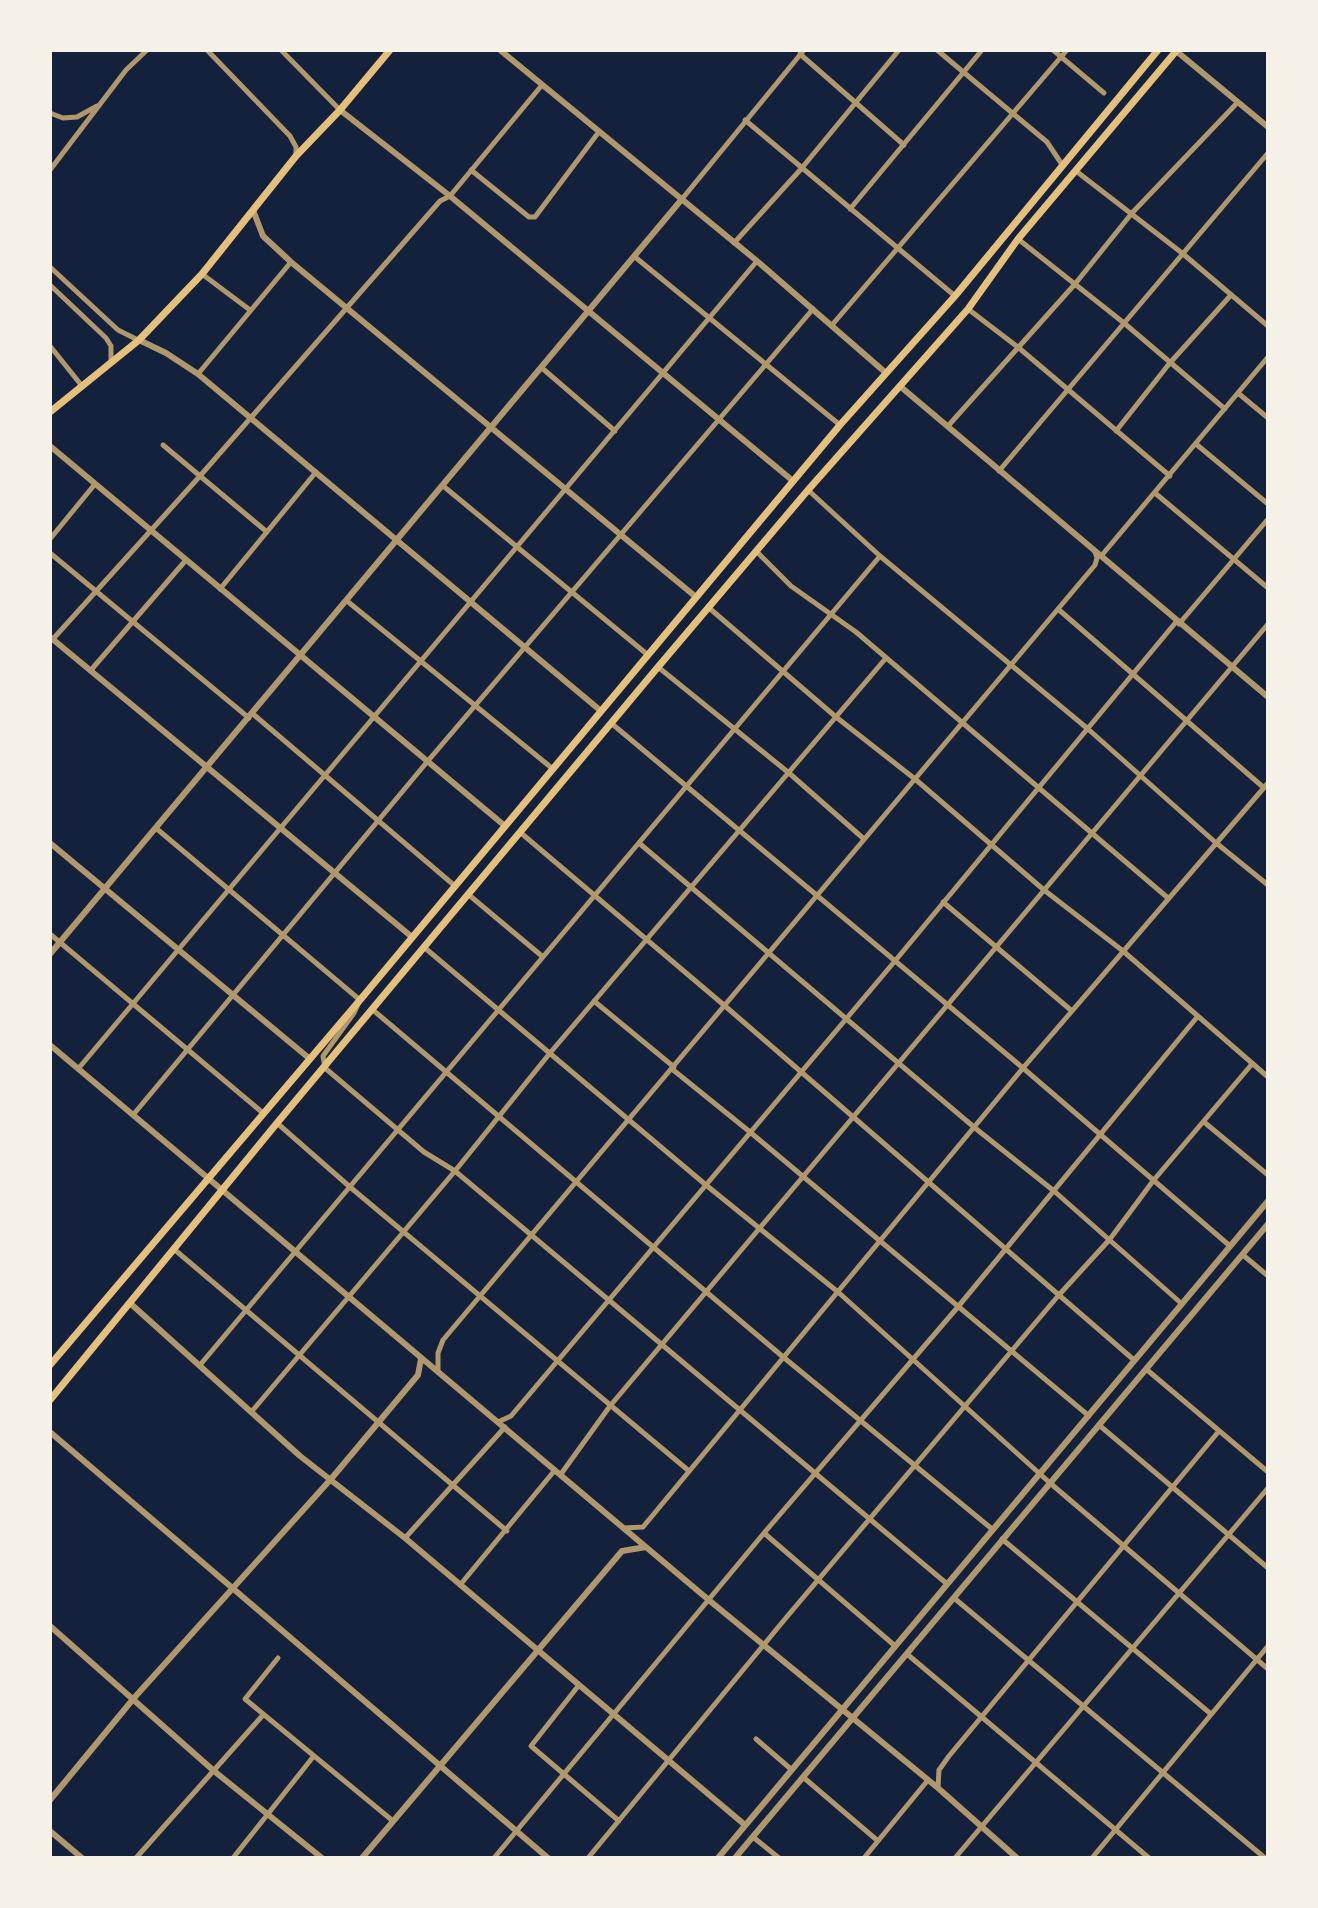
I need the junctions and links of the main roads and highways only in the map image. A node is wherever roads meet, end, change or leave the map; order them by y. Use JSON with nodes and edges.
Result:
{"nodes":[{"id":1,"x":390,"y":50,"type":"edge"},
{"id":2,"x":1158,"y":50,"type":"edge"},
{"id":3,"x":1176,"y":50,"type":"edge"},
{"id":4,"x":886,"y":373,"type":"junction"},
{"id":5,"x":901,"y":387,"type":"junction"},
{"id":6,"x":50,"y":412,"type":"edge"},
{"id":7,"x":50,"y":1365,"type":"edge"},
{"id":8,"x":50,"y":1400,"type":"edge"}],
"edges":[{"from":1,"to":6,"type":"main road"},
{"from":2,"to":4,"type":"main road"},
{"from":3,"to":5,"type":"main road"},
{"from":4,"to":5,"type":"main road"},
{"from":4,"to":7,"type":"main road"},
{"from":5,"to":8,"type":"main road"}]}
